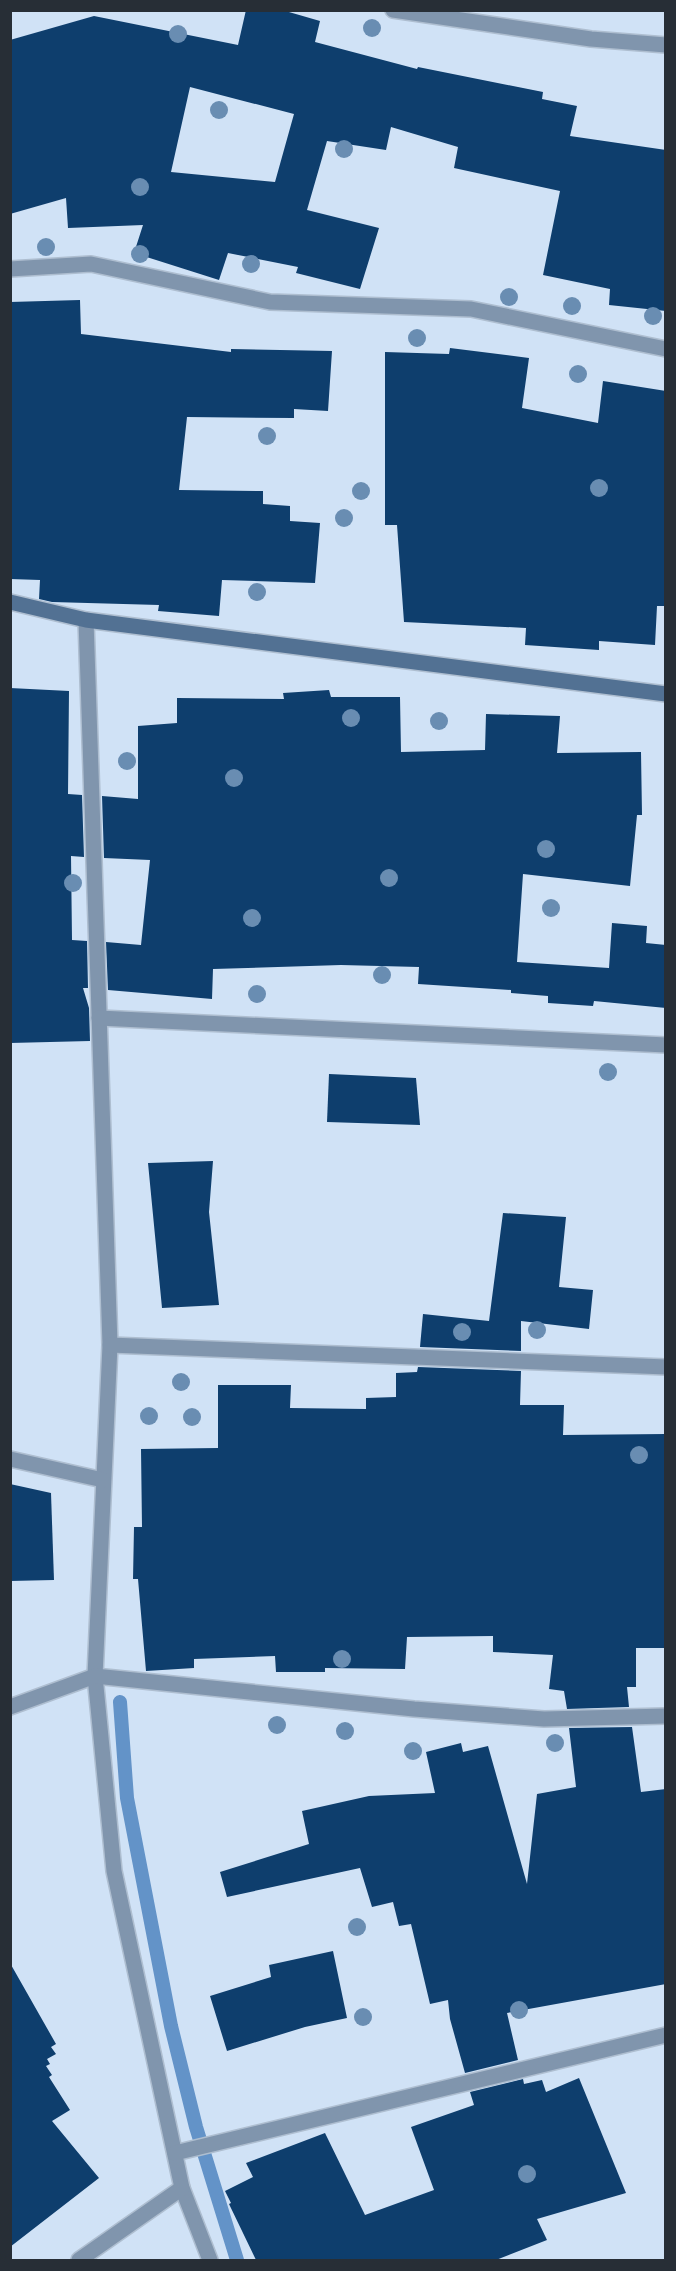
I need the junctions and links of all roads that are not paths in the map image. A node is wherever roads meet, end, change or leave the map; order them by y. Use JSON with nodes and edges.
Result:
{"nodes":[{"id":1,"x":393,"y":10,"type":"edge"},
{"id":2,"x":666,"y":45,"type":"edge"},
{"id":3,"x":10,"y":269,"type":"edge"},
{"id":4,"x":666,"y":349,"type":"edge"},
{"id":5,"x":10,"y":602,"type":"edge"},
{"id":6,"x":86,"y":620,"type":"junction"},
{"id":7,"x":666,"y":694,"type":"edge"},
{"id":8,"x":99,"y":1018,"type":"junction"},
{"id":9,"x":666,"y":1045,"type":"edge"},
{"id":10,"x":110,"y":1345,"type":"junction"},
{"id":11,"x":666,"y":1367,"type":"edge"},
{"id":12,"x":10,"y":1459,"type":"edge"},
{"id":13,"x":103,"y":1480,"type":"junction"},
{"id":14,"x":95,"y":1676,"type":"junction"},
{"id":15,"x":10,"y":1707,"type":"edge"},
{"id":16,"x":666,"y":1716,"type":"edge"},
{"id":17,"x":666,"y":2035,"type":"edge"},
{"id":18,"x":175,"y":2153,"type":"junction"},
{"id":19,"x":182,"y":2188,"type":"junction"},
{"id":20,"x":79,"y":2260,"type":"edge"},
{"id":21,"x":210,"y":2260,"type":"edge"}],
"edges":[{"from":1,"to":2,"type":"street"},
{"from":3,"to":4,"type":"street"},
{"from":5,"to":6,"type":"main road"},
{"from":6,"to":7,"type":"main road"},
{"from":6,"to":8,"type":"street"},
{"from":8,"to":9,"type":"street"},
{"from":8,"to":10,"type":"street"},
{"from":10,"to":11,"type":"street"},
{"from":10,"to":13,"type":"street"},
{"from":12,"to":13,"type":"street"},
{"from":13,"to":14,"type":"street"},
{"from":14,"to":15,"type":"street"},
{"from":14,"to":16,"type":"street"},
{"from":14,"to":18,"type":"street"},
{"from":17,"to":18,"type":"street"},
{"from":18,"to":19,"type":"street"},
{"from":19,"to":20,"type":"street"},
{"from":19,"to":21,"type":"street"}]}
